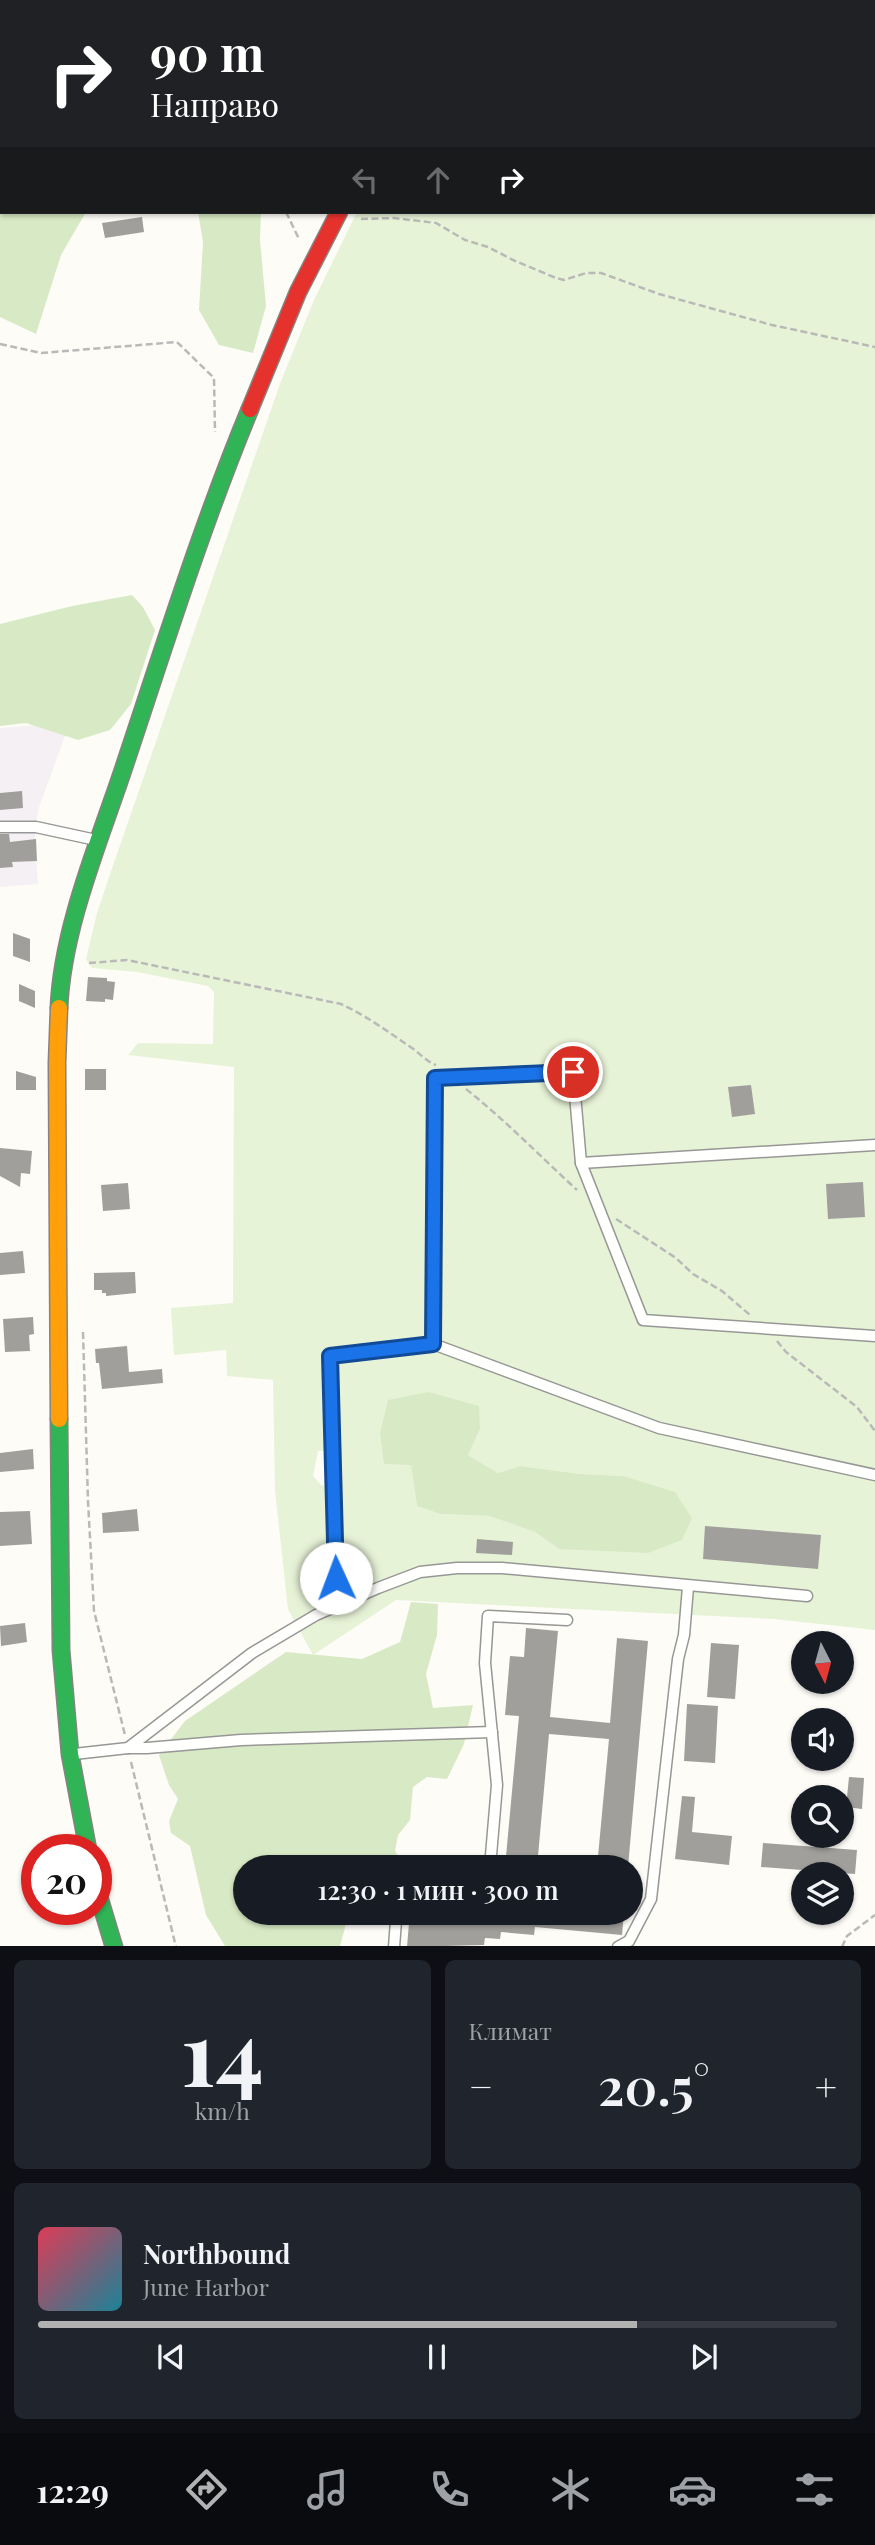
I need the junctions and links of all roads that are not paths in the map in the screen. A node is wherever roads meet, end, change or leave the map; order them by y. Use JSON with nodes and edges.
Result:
{"nodes":[{"id":1,"x":337,"y":214,"type":"edge"},
{"id":2,"x":0,"y":827,"type":"edge"},
{"id":3,"x":99,"y":841,"type":"junction"},
{"id":4,"x":875,"y":1145,"type":"edge"},
{"id":5,"x":581,"y":1163,"type":"junction"},
{"id":6,"x":875,"y":1336,"type":"edge"},
{"id":7,"x":433,"y":1344,"type":"junction"},
{"id":8,"x":875,"y":1475,"type":"edge"},
{"id":9,"x":688,"y":1587,"type":"junction"},
{"id":10,"x":807,"y":1596,"type":"dead end"},
{"id":11,"x":337,"y":1606,"type":"junction"},
{"id":12,"x":567,"y":1620,"type":"dead end"},
{"id":13,"x":492,"y":1732,"type":"junction"},
{"id":14,"x":128,"y":1748,"type":"junction"},
{"id":15,"x":70,"y":1754,"type":"junction"},
{"id":16,"x":85,"y":1834,"type":"edge"},
{"id":17,"x":491,"y":1855,"type":"edge"},
{"id":18,"x":107,"y":1925,"type":"edge"},
{"id":19,"x":396,"y":1925,"type":"edge"},
{"id":20,"x":114,"y":1946,"type":"edge"},
{"id":21,"x":394,"y":1946,"type":"edge"},
{"id":22,"x":620,"y":1946,"type":"edge"}],
"edges":[{"from":1,"to":3,"type":"main road"},
{"from":2,"to":3,"type":"lane"},
{"from":3,"to":15,"type":"main road"},
{"from":4,"to":5,"type":"lane"},
{"from":5,"to":6,"type":"lane"},
{"from":5,"to":7,"type":"lane"},
{"from":7,"to":8,"type":"lane"},
{"from":7,"to":11,"type":"lane"},
{"from":9,"to":10,"type":"lane"},
{"from":9,"to":11,"type":"lane"},
{"from":9,"to":22,"type":"lane"},
{"from":11,"to":14,"type":"lane"},
{"from":12,"to":13,"type":"lane"},
{"from":13,"to":14,"type":"lane"},
{"from":13,"to":17,"type":"lane"},
{"from":14,"to":15,"type":"lane"},
{"from":15,"to":16,"type":"main road"},
{"from":18,"to":20,"type":"main road"},
{"from":19,"to":21,"type":"lane"}]}
